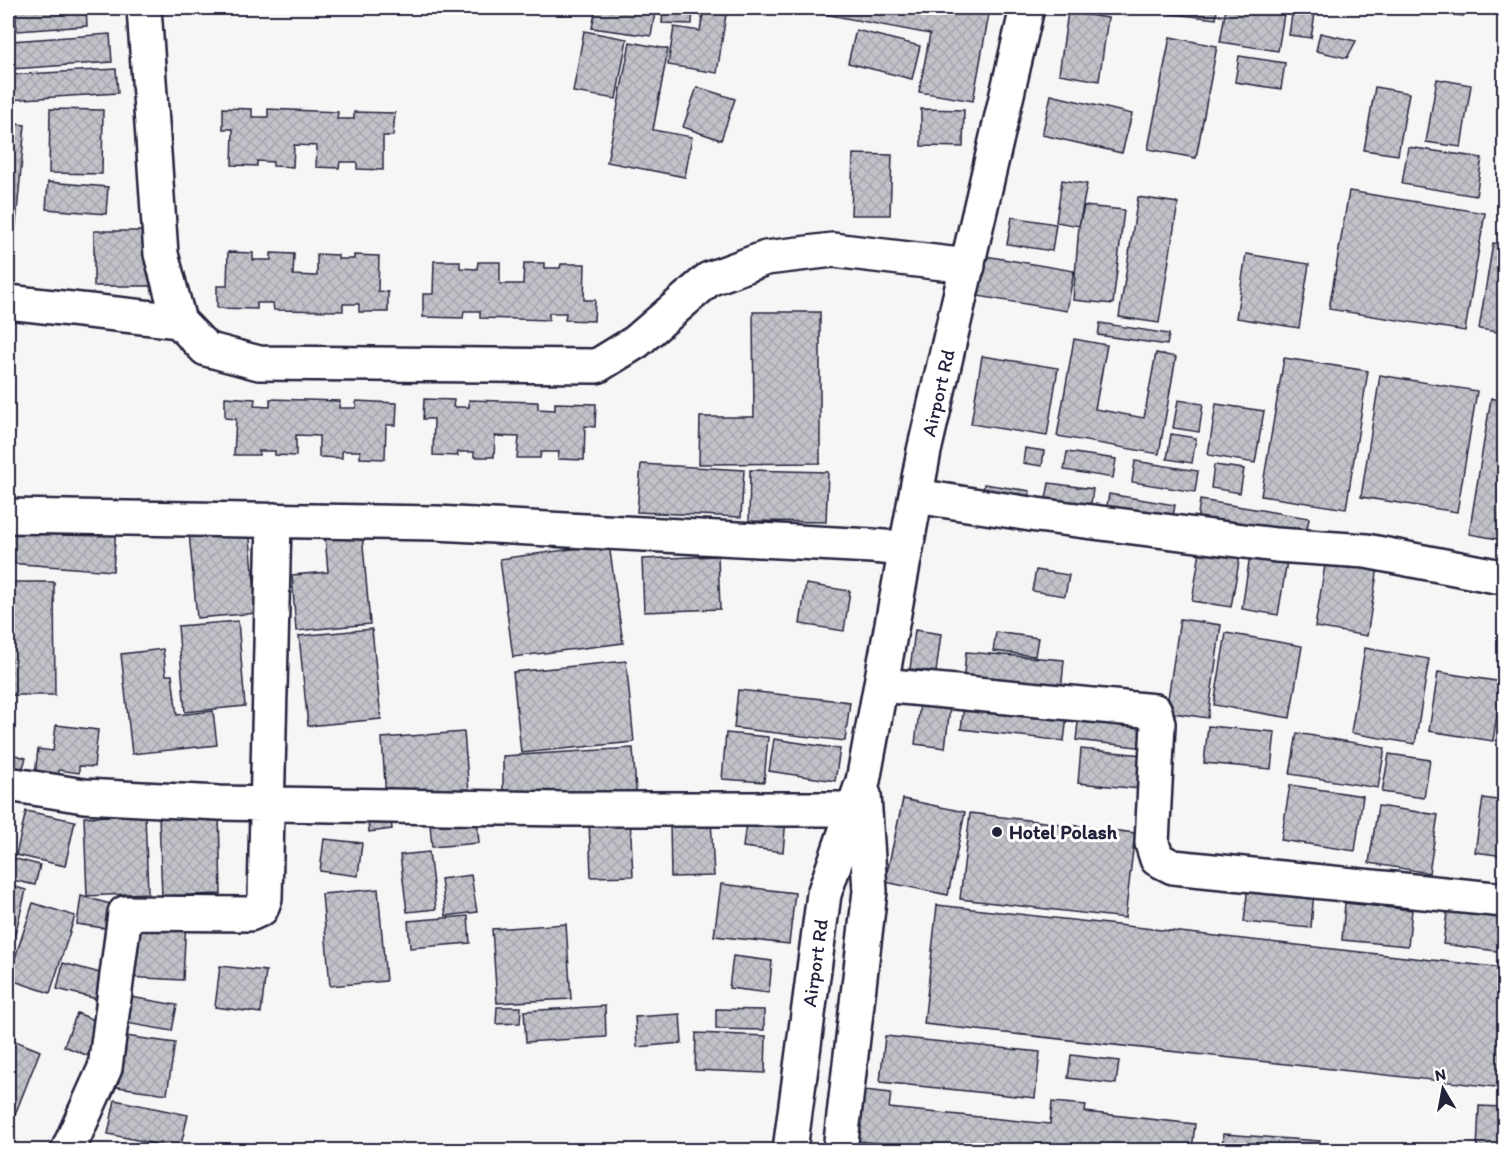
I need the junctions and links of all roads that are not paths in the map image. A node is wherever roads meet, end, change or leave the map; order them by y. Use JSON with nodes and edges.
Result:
{"nodes":[{"id":1,"x":144,"y":8,"type":"edge"},
{"id":2,"x":1027,"y":8,"type":"edge"},
{"id":3,"x":968,"y":266,"type":"junction"},
{"id":4,"x":8,"y":302,"type":"edge"},
{"id":5,"x":179,"y":321,"type":"junction"},
{"id":6,"x":916,"y":496,"type":"junction"},
{"id":7,"x":8,"y":516,"type":"edge"},
{"id":8,"x":274,"y":520,"type":"junction"},
{"id":9,"x":906,"y":549,"type":"junction"},
{"id":10,"x":1496,"y":576,"type":"dead end"},
{"id":11,"x":880,"y":686,"type":"junction"},
{"id":12,"x":8,"y":784,"type":"edge"},
{"id":13,"x":859,"y":795,"type":"junction"},
{"id":14,"x":266,"y":804,"type":"junction"},
{"id":15,"x":1504,"y":900,"type":"edge"},
{"id":16,"x":68,"y":1150,"type":"edge"},
{"id":17,"x":790,"y":1150,"type":"edge"},
{"id":18,"x":840,"y":1150,"type":"edge"}],
"edges":[{"from":1,"to":5,"type":"street"},
{"from":2,"to":3,"type":"street","name":"Airport Rd"},
{"from":3,"to":5,"type":"street"},
{"from":3,"to":6,"type":"street","name":"Airport Rd"},
{"from":4,"to":5,"type":"street"},
{"from":6,"to":9,"type":"street","name":"Airport Rd"},
{"from":6,"to":10,"type":"street"},
{"from":7,"to":8,"type":"street"},
{"from":8,"to":9,"type":"street"},
{"from":8,"to":14,"type":"street"},
{"from":9,"to":11,"type":"street","name":"Airport Rd"},
{"from":11,"to":13,"type":"street","name":"Airport Rd"},
{"from":11,"to":15,"type":"street"},
{"from":12,"to":14,"type":"street"},
{"from":13,"to":14,"type":"street"},
{"from":13,"to":17,"type":"street","name":"Airport Rd"},
{"from":13,"to":18,"type":"street","name":"Airport Rd"},
{"from":14,"to":16,"type":"street"}]}
